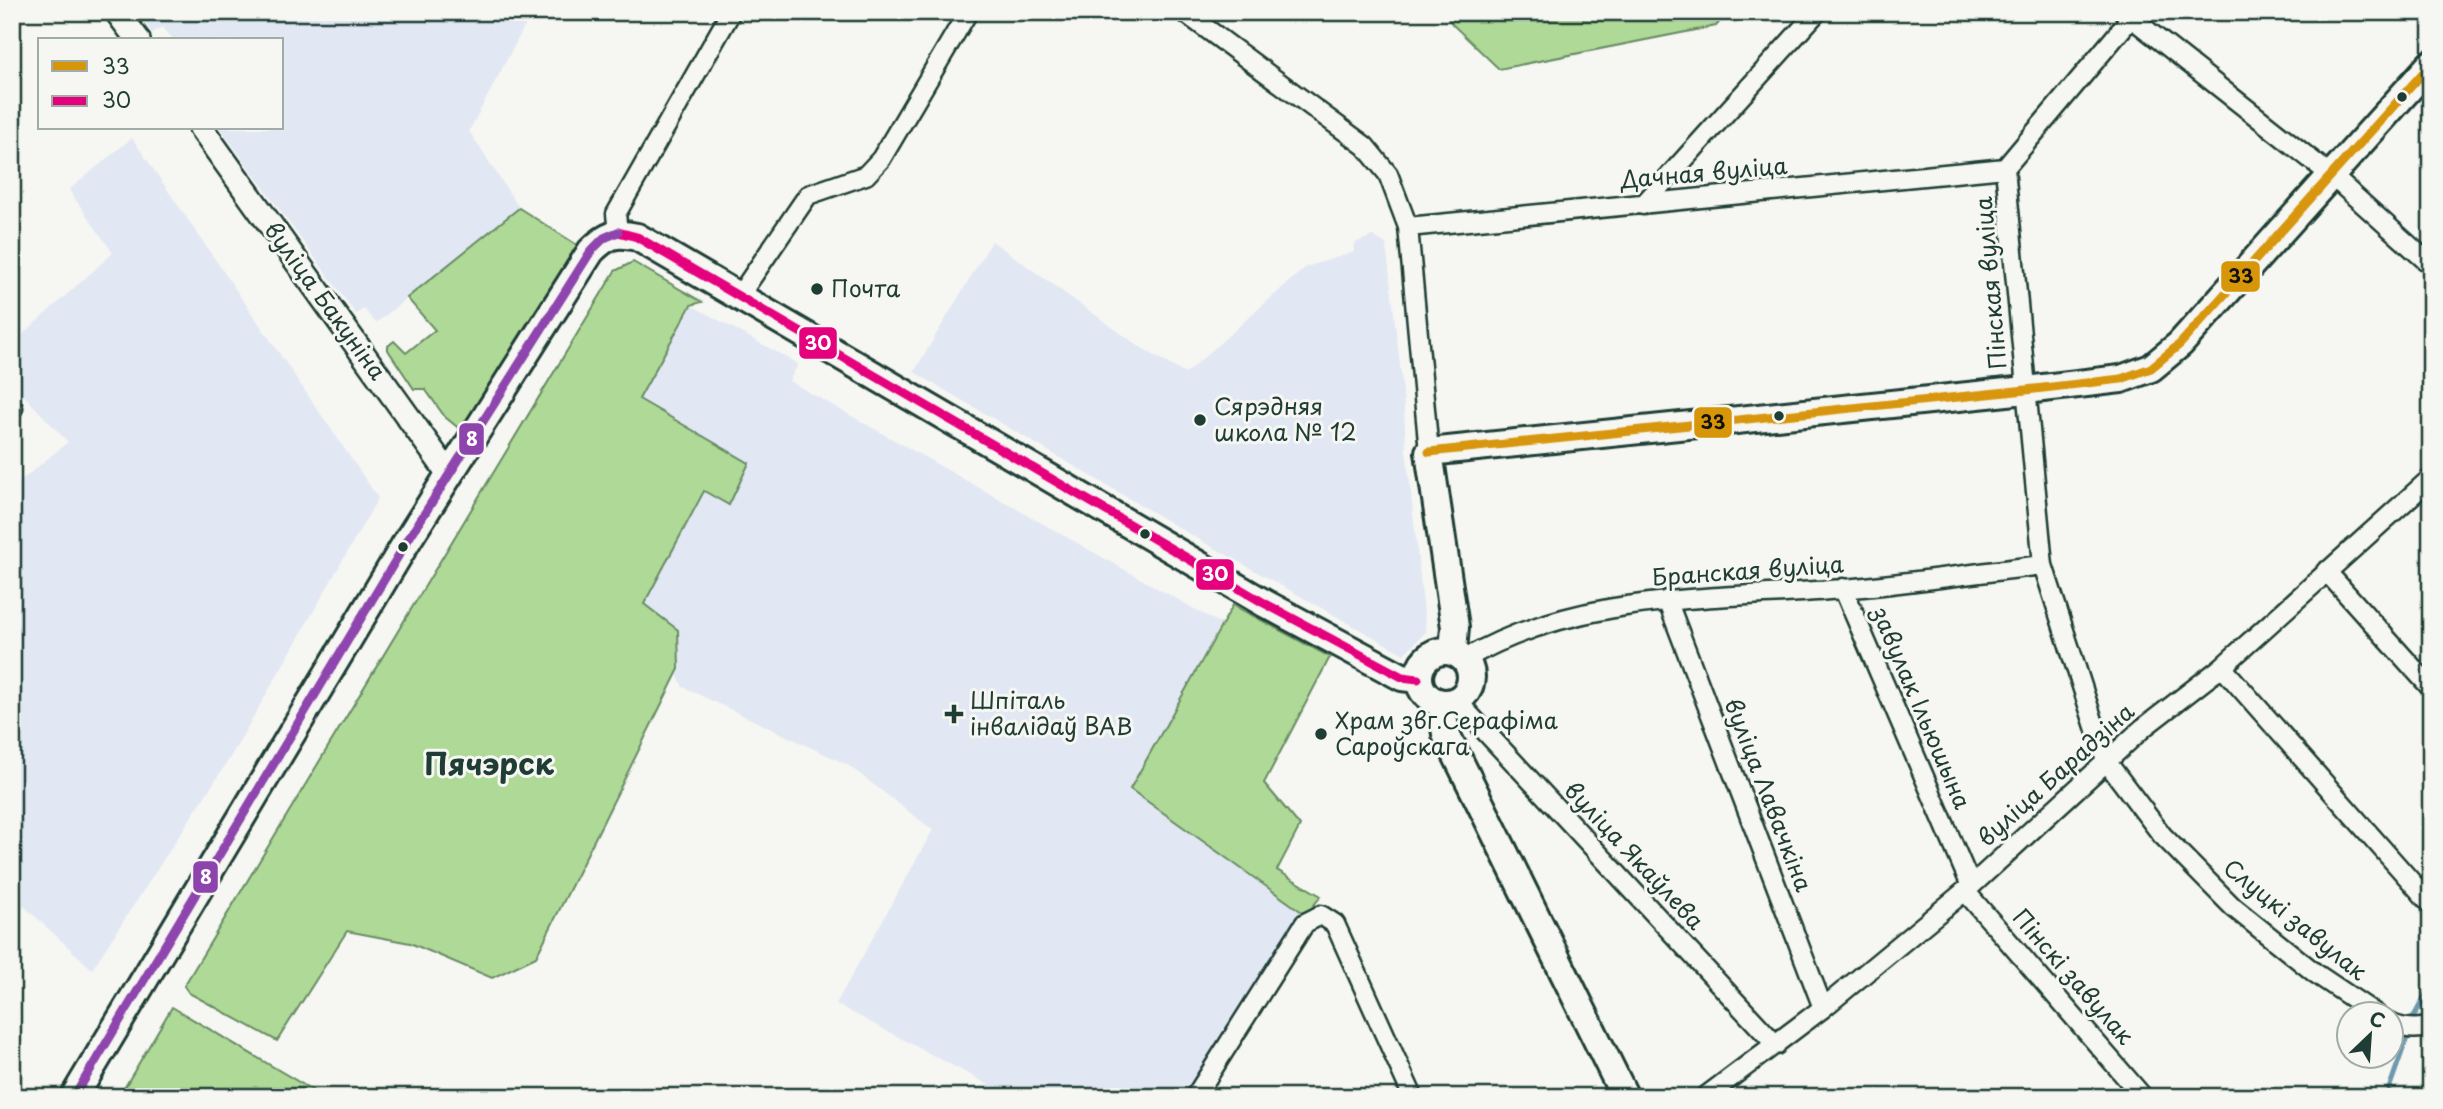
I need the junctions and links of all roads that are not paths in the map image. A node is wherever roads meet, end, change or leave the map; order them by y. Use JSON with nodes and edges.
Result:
{"nodes":[{"id":1,"x":117,"y":12,"type":"edge"},
{"id":2,"x":731,"y":12,"type":"edge"},
{"id":3,"x":968,"y":12,"type":"edge"},
{"id":4,"x":1184,"y":12,"type":"edge"},
{"id":5,"x":1817,"y":12,"type":"edge"},
{"id":6,"x":2130,"y":14,"type":"edge"},
{"id":7,"x":136,"y":38,"type":"edge"},
{"id":8,"x":2431,"y":64,"type":"edge"},
{"id":9,"x":202,"y":130,"type":"edge"},
{"id":10,"x":2005,"y":168,"type":"junction"},
{"id":11,"x":2332,"y":176,"type":"junction"},
{"id":12,"x":1643,"y":205,"type":"junction"},
{"id":13,"x":1408,"y":227,"type":"junction"},
{"id":14,"x":618,"y":232,"type":"junction"},
{"id":15,"x":2431,"y":264,"type":"edge"},
{"id":16,"x":738,"y":296,"type":"junction"},
{"id":17,"x":2026,"y":390,"type":"junction"},
{"id":18,"x":1429,"y":452,"type":"junction"},
{"id":19,"x":449,"y":474,"type":"junction"},
{"id":20,"x":2431,"y":478,"type":"edge"},
{"id":21,"x":2043,"y":565,"type":"junction"},
{"id":22,"x":2326,"y":571,"type":"junction"},
{"id":23,"x":1843,"y":589,"type":"junction"},
{"id":24,"x":1667,"y":600,"type":"junction"},
{"id":25,"x":1459,"y":655,"type":"junction"},
{"id":26,"x":2222,"y":667,"type":"junction"},
{"id":27,"x":1418,"y":679,"type":"junction"},
{"id":28,"x":2431,"y":688,"type":"edge"},
{"id":29,"x":1449,"y":702,"type":"junction"},
{"id":30,"x":2106,"y":761,"type":"junction"},
{"id":31,"x":1968,"y":888,"type":"junction"},
{"id":32,"x":2431,"y":904,"type":"edge"},
{"id":33,"x":2355,"y":1000,"type":"edge"},
{"id":34,"x":1823,"y":1007,"type":"junction"},
{"id":35,"x":2404,"y":1026,"type":"edge"},
{"id":36,"x":2431,"y":1026,"type":"edge"},
{"id":37,"x":1776,"y":1045,"type":"junction"},
{"id":38,"x":1203,"y":1092,"type":"edge"},
{"id":39,"x":74,"y":1097,"type":"edge"},
{"id":40,"x":1413,"y":1097,"type":"edge"},
{"id":41,"x":1625,"y":1097,"type":"edge"},
{"id":42,"x":1705,"y":1097,"type":"edge"},
{"id":43,"x":2143,"y":1097,"type":"edge"}],
"edges":[{"from":1,"to":7,"type":"street"},
{"from":2,"to":14,"type":"street"},
{"from":3,"to":16,"type":"street"},
{"from":4,"to":13,"type":"street"},
{"from":5,"to":12,"type":"street"},
{"from":6,"to":10,"type":"street"},
{"from":6,"to":11,"type":"street"},
{"from":8,"to":11,"type":"main road"},
{"from":9,"to":19,"type":"street","name":"вуліца Бакуніна"},
{"from":10,"to":12,"type":"street","name":"Дачная вуліца"},
{"from":10,"to":17,"type":"street","name":"Пінская вуліца"},
{"from":11,"to":15,"type":"street"},
{"from":11,"to":17,"type":"main road"},
{"from":12,"to":13,"type":"street","name":"Дачная вуліца"},
{"from":13,"to":18,"type":"street"},
{"from":14,"to":16,"type":"main road"},
{"from":14,"to":19,"type":"main road"},
{"from":16,"to":27,"type":"main road"},
{"from":17,"to":18,"type":"main road"},
{"from":17,"to":21,"type":"street","name":"Пінская вуліца"},
{"from":18,"to":25,"type":"main road"},
{"from":19,"to":39,"type":"main road"},
{"from":20,"to":22,"type":"street","name":"вуліца Барадзіна"},
{"from":21,"to":23,"type":"street","name":"Бранская вуліца"},
{"from":21,"to":30,"type":"street","name":"Пінская вуліца"},
{"from":22,"to":26,"type":"street","name":"вуліца Барадзіна"},
{"from":22,"to":28,"type":"street"},
{"from":23,"to":24,"type":"street","name":"Бранская вуліца"},
{"from":23,"to":31,"type":"street","name":"завулак Ільюшына"},
{"from":24,"to":25,"type":"street","name":"Бранская вуліца"},
{"from":24,"to":34,"type":"street","name":"вуліца Лавачкіна"},
{"from":25,"to":27,"type":"main road"},
{"from":25,"to":29,"type":"main road"},
{"from":26,"to":30,"type":"street","name":"вуліца Барадзіна"},
{"from":26,"to":32,"type":"street"},
{"from":27,"to":29,"type":"main road"},
{"from":29,"to":37,"type":"street","name":"вуліца Якаўлева"},
{"from":29,"to":41,"type":"main road"},
{"from":30,"to":31,"type":"street","name":"вуліца Барадзіна"},
{"from":30,"to":33,"type":"street","name":"Слуцкі завулак"},
{"from":31,"to":34,"type":"street","name":"вуліца Барадзіна"},
{"from":31,"to":43,"type":"street","name":"Пінскі завулак"},
{"from":34,"to":37,"type":"street","name":"вуліца Барадзіна"},
{"from":35,"to":36,"type":"street"},
{"from":37,"to":42,"type":"street","name":"вуліца Барадзіна"},
{"from":38,"to":40,"type":"street"}]}
